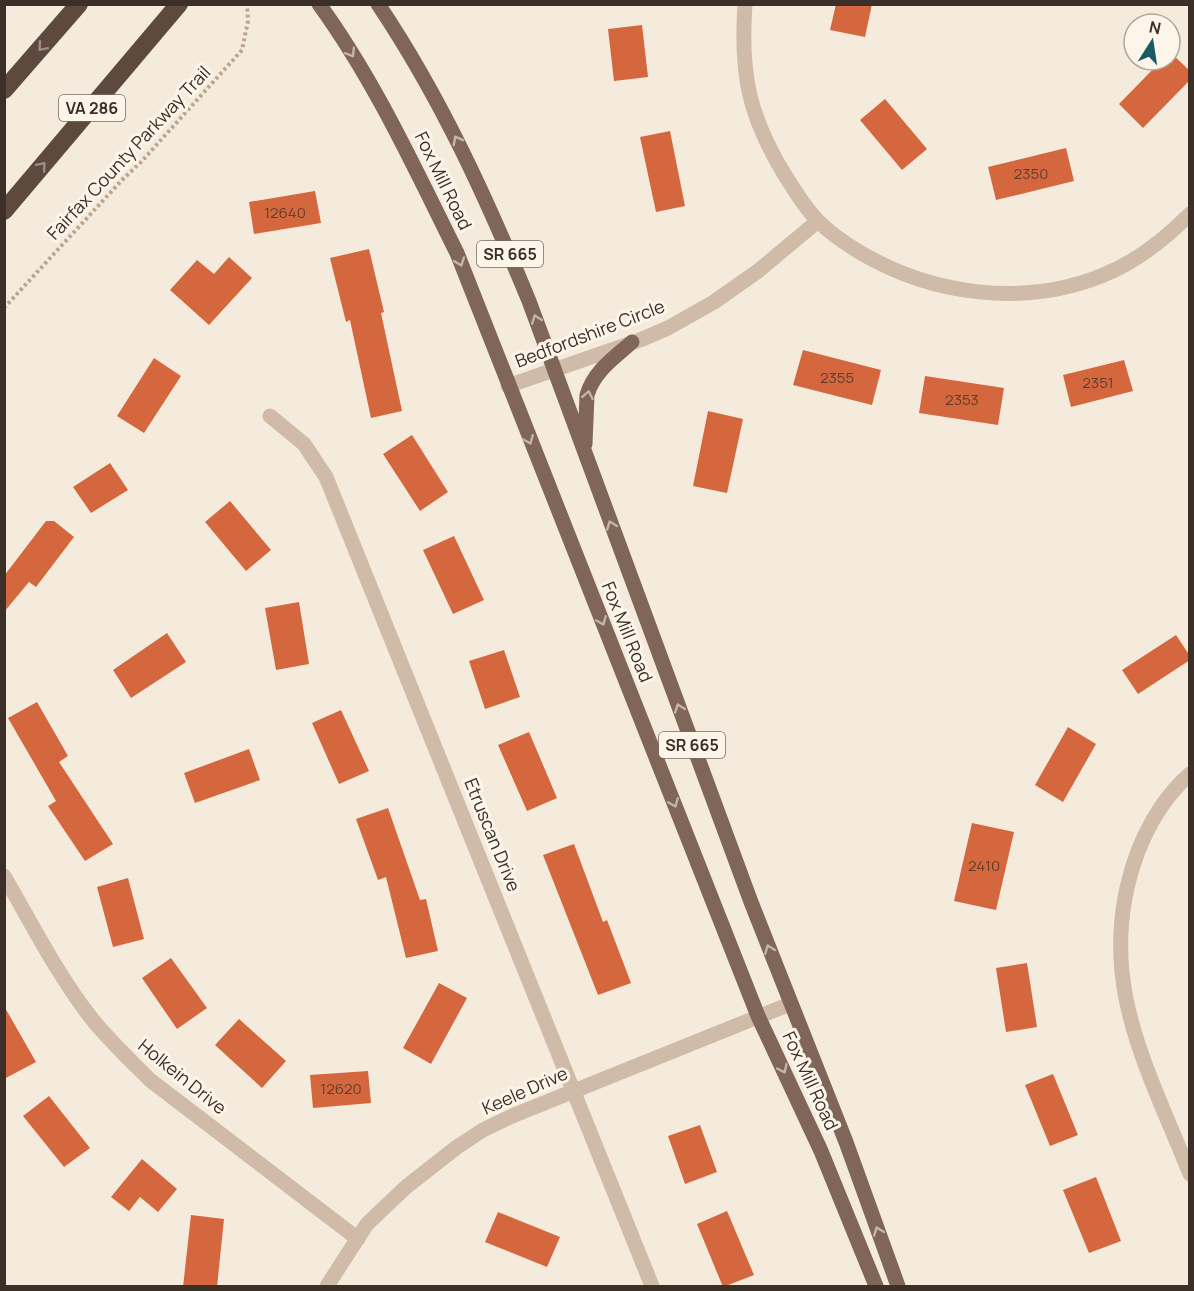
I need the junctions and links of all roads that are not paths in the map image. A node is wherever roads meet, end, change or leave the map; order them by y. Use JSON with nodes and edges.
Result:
{"nodes":[{"id":1,"x":79,"y":4,"type":"edge"},
{"id":2,"x":179,"y":4,"type":"edge"},
{"id":3,"x":320,"y":4,"type":"edge"},
{"id":4,"x":378,"y":4,"type":"edge"},
{"id":5,"x":745,"y":4,"type":"edge"},
{"id":6,"x":4,"y":90,"type":"edge"},
{"id":7,"x":4,"y":211,"type":"edge"},
{"id":8,"x":1190,"y":214,"type":"edge"},
{"id":9,"x":818,"y":221,"type":"junction"},
{"id":10,"x":632,"y":342,"type":"junction"},
{"id":11,"x":554,"y":369,"type":"junction"},
{"id":12,"x":508,"y":386,"type":"junction"},
{"id":13,"x":270,"y":416,"type":"dead end"},
{"id":14,"x":584,"y":453,"type":"junction"},
{"id":15,"x":1190,"y":774,"type":"edge"},
{"id":16,"x":4,"y":876,"type":"edge"},
{"id":17,"x":790,"y":1004,"type":"junction"},
{"id":18,"x":758,"y":1016,"type":"junction"},
{"id":19,"x":574,"y":1090,"type":"junction"},
{"id":20,"x":1190,"y":1174,"type":"edge"},
{"id":21,"x":358,"y":1239,"type":"junction"},
{"id":22,"x":327,"y":1287,"type":"edge"},
{"id":23,"x":652,"y":1287,"type":"edge"},
{"id":24,"x":876,"y":1287,"type":"edge"},
{"id":25,"x":898,"y":1287,"type":"edge"}],
"edges":[{"from":1,"to":6,"type":"highway","one_way":true},
{"from":7,"to":2,"type":"highway","number":"VA 286","one_way":true},
{"from":3,"to":12,"type":"main road","name":"Fox Mill Road","number":"SR 665","one_way":true},
{"from":11,"to":4,"type":"main road","name":"Fox Mill Road","number":"SR 665","one_way":true},
{"from":5,"to":9,"type":"street"},
{"from":8,"to":9,"type":"street"},
{"from":9,"to":10,"type":"street","name":"Bedfordshire Circle"},
{"from":10,"to":11,"type":"street","name":"Bedfordshire Circle"},
{"from":14,"to":10,"type":"main road","one_way":true},
{"from":11,"to":12,"type":"street","name":"Bedfordshire Circle"},
{"from":11,"to":14,"type":"main road","name":"Fox Mill Road","number":"SR 665"},
{"from":12,"to":18,"type":"main road","name":"Fox Mill Road","number":"SR 665","one_way":true},
{"from":13,"to":19,"type":"street","name":"Etruscan Drive"},
{"from":17,"to":14,"type":"main road","name":"Fox Mill Road","number":"SR 665","one_way":true},
{"from":15,"to":20,"type":"street"},
{"from":16,"to":21,"type":"street","name":"Holkein Drive"},
{"from":17,"to":18,"type":"street","name":"Keele Drive"},
{"from":25,"to":17,"type":"main road","name":"Fox Mill Road","number":"SR 665","one_way":true},
{"from":18,"to":19,"type":"street","name":"Keele Drive"},
{"from":18,"to":24,"type":"main road","name":"Fox Mill Road","number":"SR 665","one_way":true},
{"from":19,"to":21,"type":"street","name":"Keele Drive"},
{"from":19,"to":23,"type":"street","name":"Etruscan Drive"},
{"from":21,"to":22,"type":"street","name":"Keele Drive"}]}
